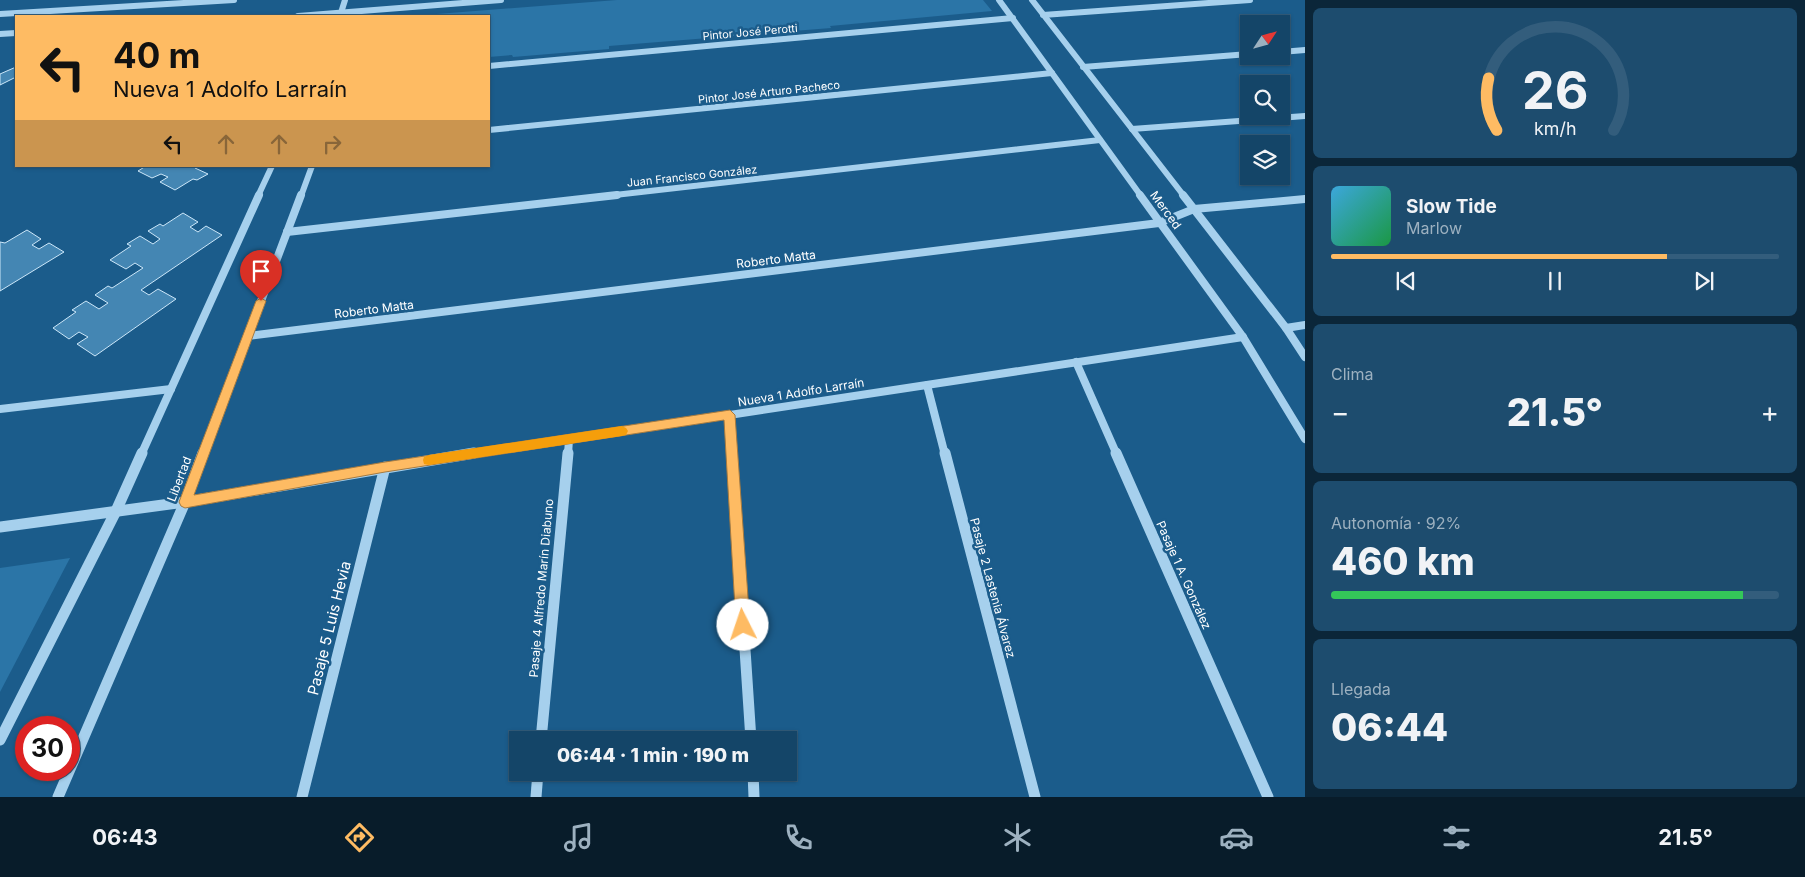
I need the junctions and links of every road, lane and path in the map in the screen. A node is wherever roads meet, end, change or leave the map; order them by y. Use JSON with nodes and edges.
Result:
{"nodes":[{"id":1,"x":234,"y":0,"type":"edge"},
{"id":2,"x":345,"y":0,"type":"edge"},
{"id":3,"x":501,"y":0,"type":"edge"},
{"id":4,"x":998,"y":0,"type":"edge"},
{"id":5,"x":1032,"y":0,"type":"edge"},
{"id":6,"x":1250,"y":0,"type":"edge"},
{"id":7,"x":0,"y":14,"type":"edge"},
{"id":8,"x":369,"y":14,"type":"edge"},
{"id":9,"x":340,"y":15,"type":"edge"},
{"id":10,"x":1043,"y":15,"type":"junction"},
{"id":11,"x":1012,"y":18,"type":"junction"},
{"id":12,"x":15,"y":33,"type":"edge"},
{"id":13,"x":0,"y":34,"type":"edge"},
{"id":14,"x":1305,"y":50,"type":"edge"},
{"id":15,"x":1290,"y":51,"type":"edge"},
{"id":16,"x":1240,"y":55,"type":"edge"},
{"id":17,"x":490,"y":66,"type":"edge"},
{"id":18,"x":1084,"y":66,"type":"junction"},
{"id":19,"x":1052,"y":73,"type":"junction"},
{"id":20,"x":1305,"y":116,"type":"edge"},
{"id":21,"x":1132,"y":129,"type":"junction"},
{"id":22,"x":490,"y":130,"type":"edge"},
{"id":23,"x":1100,"y":140,"type":"junction"},
{"id":24,"x":272,"y":167,"type":"edge"},
{"id":25,"x":312,"y":167,"type":"edge"},
{"id":26,"x":1305,"y":199,"type":"edge"},
{"id":27,"x":1194,"y":209,"type":"junction"},
{"id":28,"x":1160,"y":223,"type":"junction"},
{"id":29,"x":287,"y":232,"type":"junction"},
{"id":30,"x":1305,"y":326,"type":"edge"},
{"id":31,"x":1286,"y":328,"type":"junction"},
{"id":32,"x":248,"y":336,"type":"junction"},
{"id":33,"x":1242,"y":337,"type":"junction"},
{"id":34,"x":1305,"y":357,"type":"edge"},
{"id":35,"x":1076,"y":362,"type":"junction"},
{"id":36,"x":927,"y":385,"type":"junction"},
{"id":37,"x":171,"y":389,"type":"junction"},
{"id":38,"x":0,"y":409,"type":"edge"},
{"id":39,"x":730,"y":415,"type":"junction"},
{"id":40,"x":569,"y":439,"type":"junction"},
{"id":41,"x":1305,"y":439,"type":"edge"},
{"id":42,"x":385,"y":467,"type":"junction"},
{"id":43,"x":185,"y":502,"type":"junction"},
{"id":44,"x":116,"y":511,"type":"junction"},
{"id":45,"x":0,"y":527,"type":"edge"},
{"id":46,"x":542,"y":731,"type":"edge"},
{"id":47,"x":750,"y":731,"type":"edge"},
{"id":48,"x":0,"y":740,"type":"edge"},
{"id":49,"x":537,"y":781,"type":"edge"},
{"id":50,"x":753,"y":781,"type":"edge"},
{"id":51,"x":58,"y":797,"type":"edge"},
{"id":52,"x":302,"y":797,"type":"edge"},
{"id":53,"x":536,"y":797,"type":"edge"},
{"id":54,"x":754,"y":797,"type":"edge"},
{"id":55,"x":1035,"y":797,"type":"edge"},
{"id":56,"x":1268,"y":797,"type":"edge"}],
"edges":[{"from":1,"to":7,"type":"street"},
{"from":2,"to":9,"type":"street"},
{"from":3,"to":8,"type":"street"},
{"from":4,"to":11,"type":"street","name":"Merced"},
{"from":5,"to":10,"type":"street","name":"Merced"},
{"from":6,"to":10,"type":"street"},
{"from":8,"to":9,"type":"street"},
{"from":10,"to":18,"type":"street","name":"Merced"},
{"from":11,"to":17,"type":"street","name":"Pintor José Perotti"},
{"from":11,"to":19,"type":"street","name":"Merced"},
{"from":12,"to":13,"type":"street"},
{"from":14,"to":15,"type":"street"},
{"from":16,"to":18,"type":"street"},
{"from":18,"to":21,"type":"street","name":"Merced"},
{"from":19,"to":22,"type":"street","name":"Pintor José Arturo Pacheco"},
{"from":19,"to":23,"type":"street","name":"Merced"},
{"from":20,"to":21,"type":"street"},
{"from":21,"to":27,"type":"street","name":"Merced"},
{"from":23,"to":28,"type":"street","name":"Merced"},
{"from":23,"to":29,"type":"street","name":"Juan Francisco González"},
{"from":24,"to":37,"type":"street"},
{"from":25,"to":29,"type":"street","name":"Libertad"},
{"from":26,"to":27,"type":"street","name":"Roberto Matta"},
{"from":27,"to":28,"type":"street","name":"Roberto Matta"},
{"from":27,"to":31,"type":"street","name":"Merced"},
{"from":28,"to":32,"type":"street","name":"Roberto Matta"},
{"from":28,"to":33,"type":"street","name":"Merced"},
{"from":29,"to":32,"type":"street","name":"Libertad"},
{"from":30,"to":31,"type":"street"},
{"from":31,"to":34,"type":"street","name":"Merced"},
{"from":32,"to":43,"type":"street","name":"Libertad"},
{"from":33,"to":35,"type":"street","name":"Nueva 1 Adolfo Larraín"},
{"from":33,"to":41,"type":"street","name":"Merced"},
{"from":35,"to":36,"type":"street","name":"Nueva 1 Adolfo Larraín"},
{"from":35,"to":56,"type":"street","name":"Pasaje 1 A. González"},
{"from":36,"to":39,"type":"street","name":"Nueva 1 Adolfo Larraín"},
{"from":36,"to":55,"type":"street","name":"Pasaje 2 Lastenia Álvarez"},
{"from":37,"to":38,"type":"street"},
{"from":37,"to":44,"type":"street"},
{"from":39,"to":40,"type":"street","name":"Nueva 1 Adolfo Larraín"},
{"from":39,"to":47,"type":"street"},
{"from":40,"to":42,"type":"street","name":"Nueva 1 Adolfo Larraín"},
{"from":40,"to":46,"type":"street","name":"Pasaje 4 Alfredo Marín Diabuno"},
{"from":42,"to":43,"type":"street","name":"Nueva 1 Adolfo Larraín"},
{"from":42,"to":52,"type":"street","name":"Pasaje 5 Luis Hevia"},
{"from":43,"to":44,"type":"street","name":"Nueva 1 Adolfo Larraín"},
{"from":43,"to":51,"type":"street","name":"Libertad"},
{"from":44,"to":45,"type":"street","name":"Nueva 1 Adolfo Larraín"},
{"from":44,"to":48,"type":"street"},
{"from":49,"to":53,"type":"street"},
{"from":50,"to":54,"type":"street"}]}
